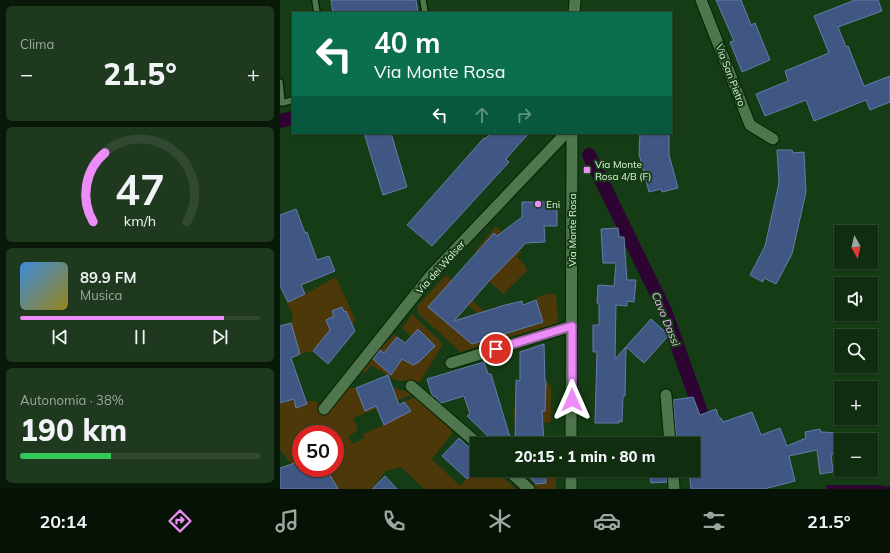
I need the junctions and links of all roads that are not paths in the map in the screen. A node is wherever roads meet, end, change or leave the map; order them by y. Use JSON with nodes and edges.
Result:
{"nodes":[{"id":1,"x":315,"y":0,"type":"edge"},
{"id":2,"x":423,"y":0,"type":"edge"},
{"id":3,"x":575,"y":0,"type":"edge"},
{"id":4,"x":701,"y":0,"type":"edge"},
{"id":5,"x":317,"y":12,"type":"edge"},
{"id":6,"x":425,"y":12,"type":"edge"},
{"id":7,"x":574,"y":12,"type":"edge"},
{"id":8,"x":280,"y":82,"type":"edge"},
{"id":9,"x":292,"y":100,"type":"edge"},
{"id":10,"x":565,"y":134,"type":"edge"},
{"id":11,"x":572,"y":134,"type":"edge"},
{"id":12,"x":773,"y":139,"type":"dead end"},
{"id":13,"x":572,"y":326,"type":"junction"},
{"id":14,"x":451,"y":363,"type":"dead end"},
{"id":15,"x":411,"y":386,"type":"dead end"},
{"id":16,"x":666,"y":395,"type":"dead end"},
{"id":17,"x":324,"y":409,"type":"dead end"},
{"id":18,"x":470,"y":437,"type":"edge"},
{"id":19,"x":571,"y":437,"type":"edge"},
{"id":20,"x":669,"y":437,"type":"edge"},
{"id":21,"x":516,"y":477,"type":"edge"},
{"id":22,"x":571,"y":477,"type":"edge"},
{"id":23,"x":673,"y":477,"type":"edge"},
{"id":24,"x":529,"y":489,"type":"edge"},
{"id":25,"x":571,"y":489,"type":"edge"},
{"id":26,"x":674,"y":489,"type":"edge"}],
"edges":[{"from":1,"to":5,"type":"lane"},
{"from":2,"to":6,"type":"lane"},
{"from":3,"to":7,"type":"street"},
{"from":4,"to":12,"type":"street","name":"Via San Pietro"},
{"from":8,"to":9,"type":"lane"},
{"from":10,"to":17,"type":"street","name":"Via dei Walser"},
{"from":11,"to":13,"type":"street","name":"Via Monte Rosa"},
{"from":13,"to":14,"type":"street"},
{"from":13,"to":19,"type":"street","name":"Via Monte Rosa"},
{"from":15,"to":18,"type":"street"},
{"from":16,"to":20,"type":"street"},
{"from":21,"to":24,"type":"street"},
{"from":22,"to":25,"type":"street"},
{"from":23,"to":26,"type":"street"}]}
